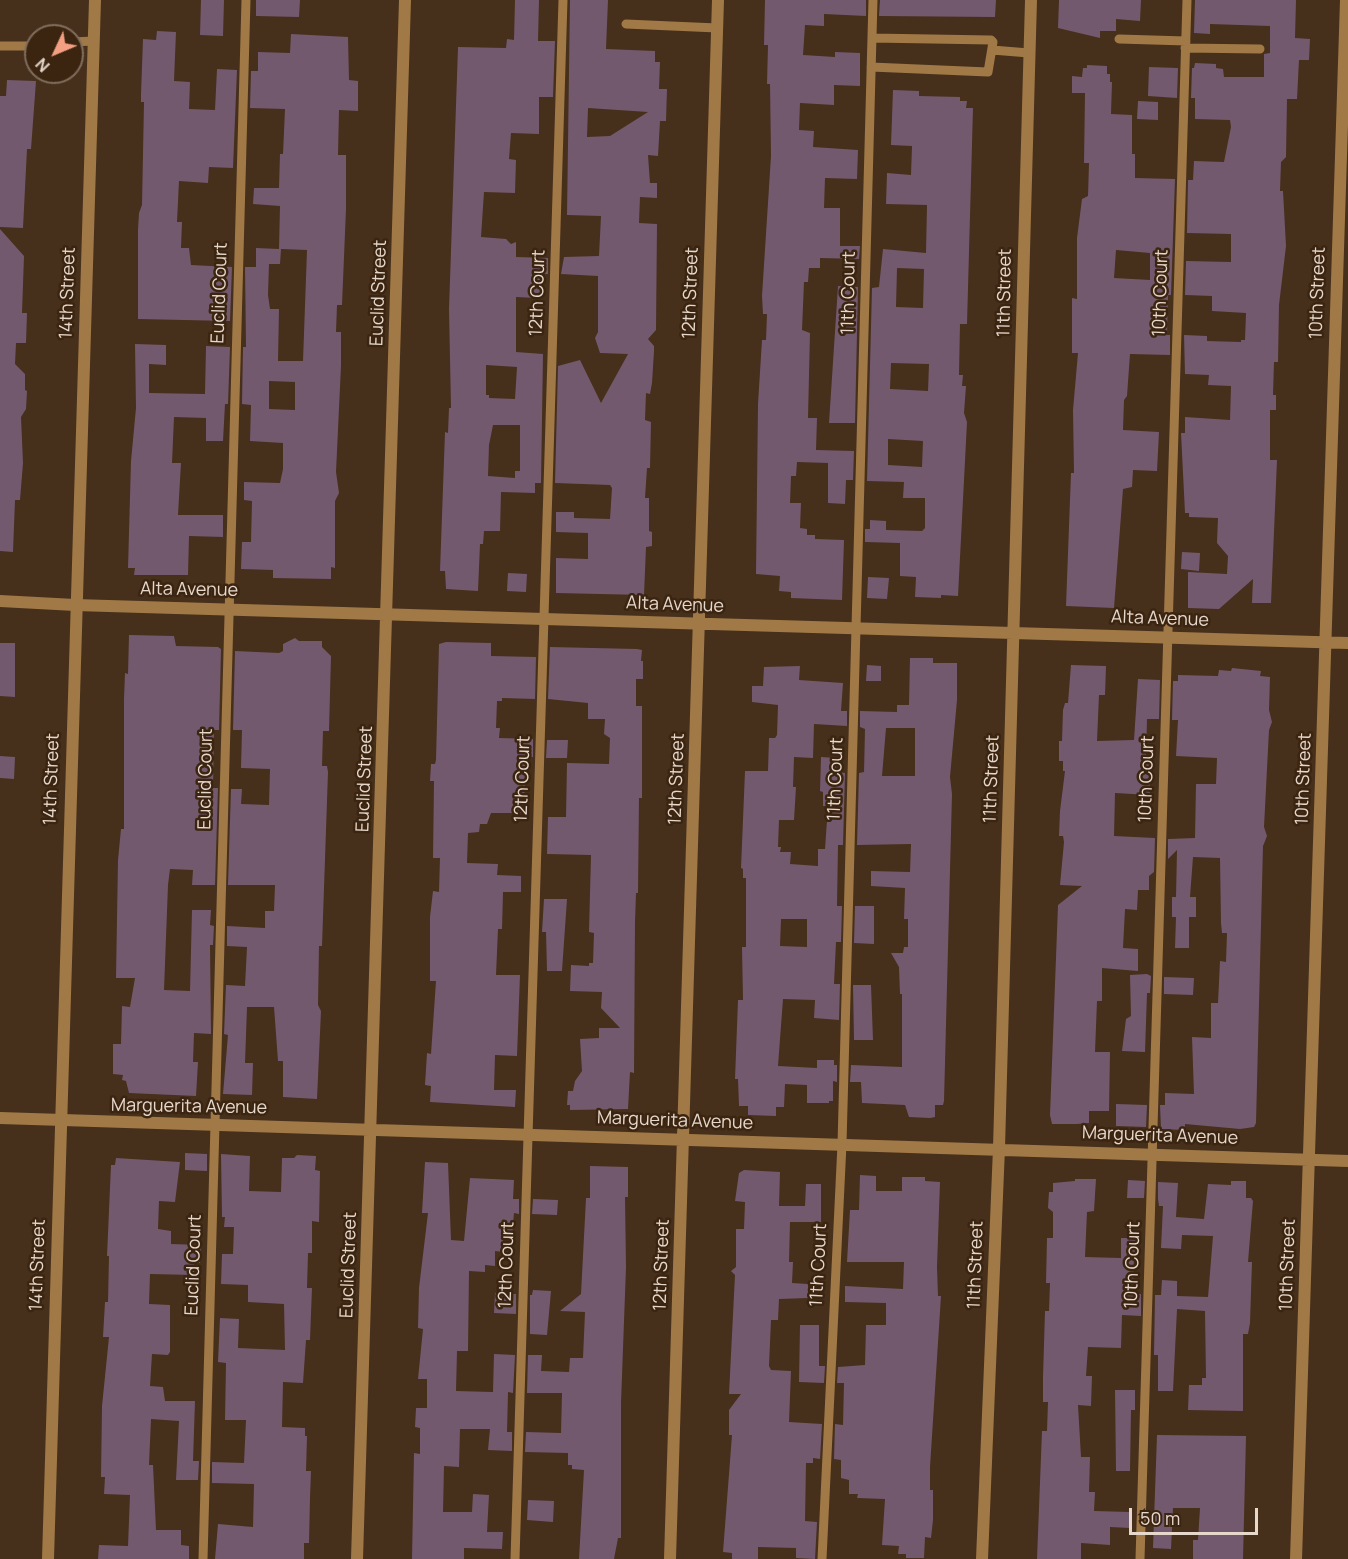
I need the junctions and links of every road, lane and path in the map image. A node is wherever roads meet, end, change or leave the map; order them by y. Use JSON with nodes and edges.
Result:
{"nodes":[{"id":1,"x":95,"y":0,"type":"edge"},
{"id":2,"x":246,"y":0,"type":"edge"},
{"id":3,"x":405,"y":0,"type":"edge"},
{"id":4,"x":563,"y":0,"type":"edge"},
{"id":5,"x":718,"y":0,"type":"edge"},
{"id":6,"x":873,"y":0,"type":"edge"},
{"id":7,"x":1031,"y":0,"type":"edge"},
{"id":8,"x":1188,"y":0,"type":"edge"},
{"id":9,"x":1346,"y":0,"type":"edge"},
{"id":10,"x":626,"y":24,"type":"dead end"},
{"id":11,"x":717,"y":28,"type":"junction"},
{"id":12,"x":872,"y":38,"type":"junction"},
{"id":13,"x":1119,"y":39,"type":"dead end"},
{"id":14,"x":84,"y":41,"type":"edge"},
{"id":15,"x":94,"y":41,"type":"junction"},
{"id":16,"x":1186,"y":45,"type":"junction"},
{"id":17,"x":0,"y":46,"type":"edge"},
{"id":18,"x":24,"y":46,"type":"edge"},
{"id":19,"x":992,"y":50,"type":"junction"},
{"id":20,"x":1260,"y":50,"type":"dead end"},
{"id":21,"x":1029,"y":53,"type":"junction"},
{"id":22,"x":871,"y":67,"type":"junction"},
{"id":23,"x":0,"y":601,"type":"edge"},
{"id":24,"x":75,"y":605,"type":"junction"},
{"id":25,"x":227,"y":609,"type":"junction"},
{"id":26,"x":388,"y":614,"type":"junction"},
{"id":27,"x":544,"y":618,"type":"junction"},
{"id":28,"x":699,"y":624,"type":"junction"},
{"id":29,"x":857,"y":628,"type":"junction"},
{"id":30,"x":1014,"y":633,"type":"junction"},
{"id":31,"x":1168,"y":637,"type":"junction"},
{"id":32,"x":1326,"y":643,"type":"junction"},
{"id":33,"x":1348,"y":643,"type":"edge"},
{"id":34,"x":0,"y":1118,"type":"edge"},
{"id":35,"x":61,"y":1122,"type":"junction"},
{"id":36,"x":214,"y":1125,"type":"junction"},
{"id":37,"x":372,"y":1130,"type":"junction"},
{"id":38,"x":528,"y":1134,"type":"junction"},
{"id":39,"x":684,"y":1140,"type":"junction"},
{"id":40,"x":842,"y":1144,"type":"junction"},
{"id":41,"x":999,"y":1148,"type":"junction"},
{"id":42,"x":1154,"y":1154,"type":"junction"},
{"id":43,"x":1310,"y":1160,"type":"junction"},
{"id":44,"x":1348,"y":1161,"type":"edge"},
{"id":45,"x":48,"y":1559,"type":"edge"},
{"id":46,"x":202,"y":1559,"type":"edge"},
{"id":47,"x":357,"y":1559,"type":"edge"},
{"id":48,"x":515,"y":1559,"type":"edge"},
{"id":49,"x":670,"y":1559,"type":"edge"},
{"id":50,"x":822,"y":1559,"type":"edge"},
{"id":51,"x":982,"y":1559,"type":"edge"},
{"id":52,"x":1140,"y":1559,"type":"edge"},
{"id":53,"x":1296,"y":1559,"type":"edge"}],
"edges":[{"from":1,"to":15,"type":"street","name":"14th Street"},
{"from":2,"to":25,"type":"lane","name":"Euclid Court"},
{"from":3,"to":26,"type":"street","name":"Euclid Street"},
{"from":4,"to":27,"type":"lane","name":"12th Court"},
{"from":5,"to":11,"type":"street","name":"12th Street"},
{"from":6,"to":12,"type":"lane","name":"11th Court"},
{"from":7,"to":21,"type":"street","name":"11th Street"},
{"from":8,"to":16,"type":"lane","name":"10th Court"},
{"from":9,"to":32,"type":"street","name":"10th Street"},
{"from":10,"to":11,"type":"lane"},
{"from":11,"to":28,"type":"street","name":"12th Street"},
{"from":12,"to":19,"type":"lane"},
{"from":12,"to":22,"type":"lane","name":"11th Court"},
{"from":13,"to":16,"type":"lane"},
{"from":14,"to":15,"type":"lane"},
{"from":15,"to":24,"type":"street","name":"14th Street"},
{"from":16,"to":20,"type":"lane"},
{"from":16,"to":31,"type":"lane","name":"10th Court"},
{"from":17,"to":18,"type":"lane"},
{"from":19,"to":21,"type":"lane"},
{"from":19,"to":22,"type":"lane"},
{"from":21,"to":30,"type":"street","name":"11th Street"},
{"from":22,"to":29,"type":"lane","name":"11th Court"},
{"from":23,"to":24,"type":"street","name":"Alta Avenue"},
{"from":24,"to":25,"type":"street","name":"Alta Avenue"},
{"from":24,"to":35,"type":"street","name":"14th Street"},
{"from":25,"to":26,"type":"street","name":"Alta Avenue"},
{"from":25,"to":36,"type":"lane","name":"Euclid Court"},
{"from":26,"to":27,"type":"street","name":"Alta Avenue"},
{"from":26,"to":37,"type":"street","name":"Euclid Street"},
{"from":27,"to":28,"type":"street","name":"Alta Avenue"},
{"from":27,"to":38,"type":"lane","name":"12th Court"},
{"from":28,"to":29,"type":"street","name":"Alta Avenue"},
{"from":28,"to":39,"type":"street","name":"12th Street"},
{"from":29,"to":30,"type":"street","name":"Alta Avenue"},
{"from":29,"to":40,"type":"lane","name":"11th Court"},
{"from":30,"to":31,"type":"street","name":"Alta Avenue"},
{"from":30,"to":41,"type":"street","name":"11th Street"},
{"from":31,"to":32,"type":"street","name":"Alta Avenue"},
{"from":31,"to":42,"type":"lane","name":"10th Court"},
{"from":32,"to":33,"type":"street","name":"Alta Avenue"},
{"from":32,"to":43,"type":"street","name":"10th Street"},
{"from":34,"to":35,"type":"street","name":"Marguerita Avenue"},
{"from":35,"to":36,"type":"street","name":"Marguerita Avenue"},
{"from":35,"to":45,"type":"street","name":"14th Street"},
{"from":36,"to":37,"type":"street","name":"Marguerita Avenue"},
{"from":36,"to":46,"type":"lane","name":"Euclid Court"},
{"from":37,"to":38,"type":"street","name":"Marguerita Avenue"},
{"from":37,"to":47,"type":"street","name":"Euclid Street"},
{"from":38,"to":39,"type":"street","name":"Marguerita Avenue"},
{"from":38,"to":48,"type":"lane","name":"12th Court"},
{"from":39,"to":40,"type":"street","name":"Marguerita Avenue"},
{"from":39,"to":49,"type":"street","name":"12th Street"},
{"from":40,"to":41,"type":"street","name":"Marguerita Avenue"},
{"from":40,"to":50,"type":"lane","name":"11th Court"},
{"from":41,"to":42,"type":"street","name":"Marguerita Avenue"},
{"from":41,"to":51,"type":"street","name":"11th Street"},
{"from":42,"to":43,"type":"street","name":"Marguerita Avenue"},
{"from":42,"to":52,"type":"lane","name":"10th Court"},
{"from":43,"to":44,"type":"street","name":"Marguerita Avenue"},
{"from":43,"to":53,"type":"street","name":"10th Street"}]}
